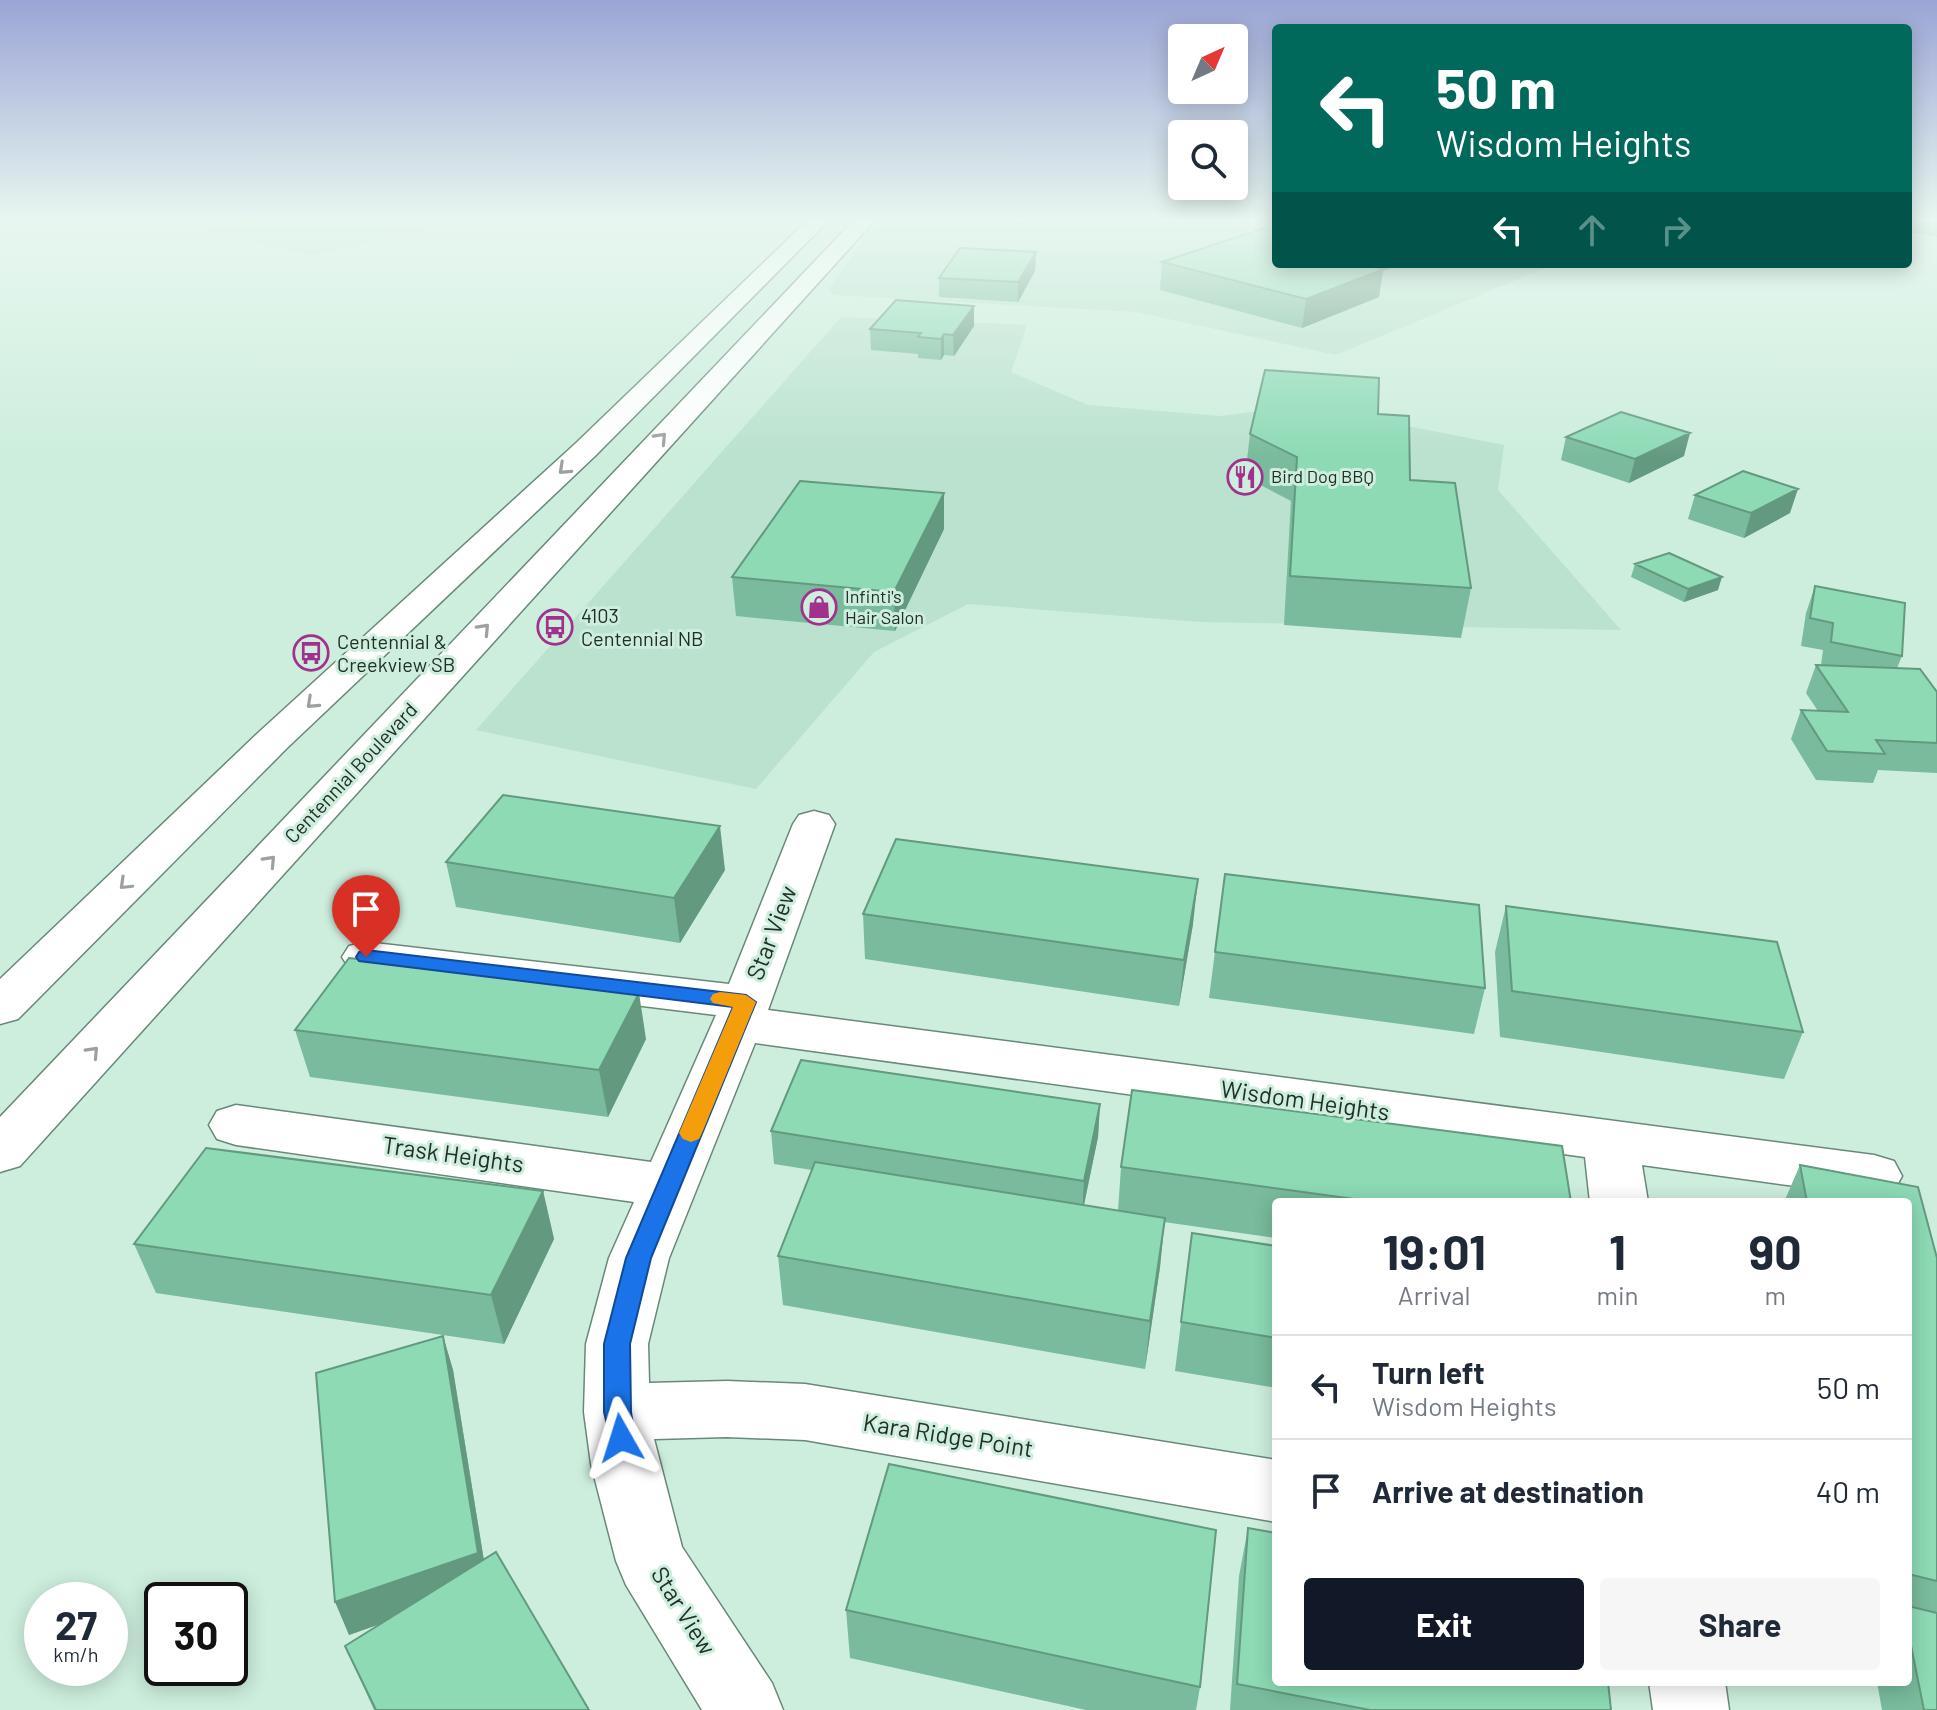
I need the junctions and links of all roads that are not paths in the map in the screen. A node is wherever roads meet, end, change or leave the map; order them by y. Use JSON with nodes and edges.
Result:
{"nodes":[{"id":1,"x":739,"y":299,"type":"edge"},
{"id":2,"x":792,"y":299,"type":"edge"},
{"id":3,"x":814,"y":824,"type":"dead end"},
{"id":4,"x":366,"y":957,"type":"edge"},
{"id":5,"x":0,"y":1007,"type":"edge"},
{"id":6,"x":741,"y":1012,"type":"junction"},
{"id":7,"x":236,"y":1125,"type":"dead end"},
{"id":8,"x":1611,"y":1143,"type":"junction"},
{"id":9,"x":0,"y":1152,"type":"edge"},
{"id":10,"x":1874,"y":1176,"type":"edge"},
{"id":11,"x":669,"y":1186,"type":"junction"},
{"id":12,"x":1618,"y":1198,"type":"edge"},
{"id":13,"x":617,"y":1412,"type":"junction"},
{"id":14,"x":1272,"y":1490,"type":"edge"},
{"id":15,"x":1688,"y":1686,"type":"edge"},
{"id":16,"x":745,"y":1710,"type":"edge"},
{"id":17,"x":1691,"y":1710,"type":"edge"}],
"edges":[{"from":1,"to":5,"type":"main road","one_way":true},
{"from":9,"to":2,"type":"main road","name":"Centennial Boulevard","one_way":true},
{"from":3,"to":6,"type":"main road","name":"Star View"},
{"from":4,"to":6,"type":"main road","name":"Wisdom Heights"},
{"from":6,"to":8,"type":"main road","name":"Wisdom Heights"},
{"from":6,"to":11,"type":"main road","name":"Star View"},
{"from":7,"to":11,"type":"main road","name":"Trask Heights"},
{"from":8,"to":10,"type":"main road","name":"Wisdom Heights"},
{"from":8,"to":12,"type":"main road"},
{"from":11,"to":13,"type":"main road","name":"Star View"},
{"from":13,"to":14,"type":"main road","name":"Kara Ridge Point"},
{"from":13,"to":16,"type":"main road","name":"Star View"},
{"from":15,"to":17,"type":"main road"}]}
